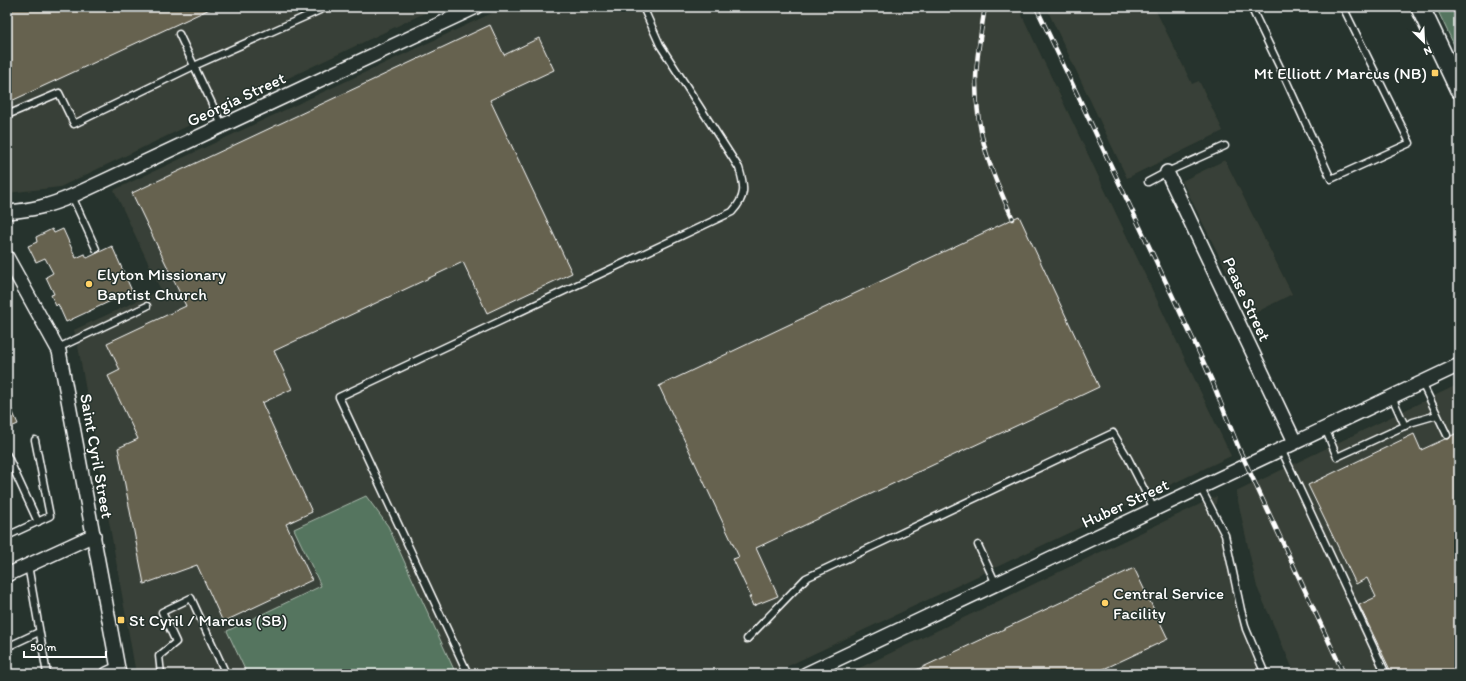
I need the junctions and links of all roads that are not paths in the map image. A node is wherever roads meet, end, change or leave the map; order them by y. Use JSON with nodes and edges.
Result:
{"nodes":[{"id":1,"x":327,"y":7,"type":"edge"},
{"id":2,"x":476,"y":7,"type":"edge"},
{"id":3,"x":643,"y":7,"type":"edge"},
{"id":4,"x":1251,"y":7,"type":"edge"},
{"id":5,"x":1343,"y":7,"type":"edge"},
{"id":6,"x":1420,"y":7,"type":"edge"},
{"id":7,"x":179,"y":34,"type":"dead end"},
{"id":8,"x":1454,"y":64,"type":"edge"},
{"id":9,"x":194,"y":66,"type":"junction"},
{"id":10,"x":1459,"y":89,"type":"edge"},
{"id":11,"x":7,"y":115,"type":"edge"},
{"id":12,"x":222,"y":125,"type":"junction"},
{"id":13,"x":1225,"y":146,"type":"dead end"},
{"id":14,"x":1167,"y":172,"type":"junction"},
{"id":15,"x":1148,"y":182,"type":"dead end"},
{"id":16,"x":72,"y":196,"type":"junction"},
{"id":17,"x":7,"y":212,"type":"edge"},
{"id":18,"x":96,"y":249,"type":"dead end"},
{"id":19,"x":7,"y":257,"type":"edge"},
{"id":20,"x":147,"y":306,"type":"dead end"},
{"id":21,"x":58,"y":348,"type":"junction"},
{"id":22,"x":1459,"y":365,"type":"edge"},
{"id":23,"x":1422,"y":383,"type":"junction"},
{"id":24,"x":1392,"y":397,"type":"junction"},
{"id":25,"x":1438,"y":415,"type":"junction"},
{"id":26,"x":1405,"y":426,"type":"junction"},
{"id":27,"x":1324,"y":428,"type":"junction"},
{"id":28,"x":1447,"y":435,"type":"dead end"},
{"id":29,"x":35,"y":440,"type":"dead end"},
{"id":30,"x":1295,"y":442,"type":"junction"},
{"id":31,"x":1281,"y":449,"type":"junction"},
{"id":32,"x":7,"y":456,"type":"edge"},
{"id":33,"x":1200,"y":487,"type":"junction"},
{"id":34,"x":1154,"y":509,"type":"junction"},
{"id":35,"x":38,"y":522,"type":"junction"},
{"id":36,"x":7,"y":536,"type":"edge"},
{"id":37,"x":94,"y":536,"type":"junction"},
{"id":38,"x":978,"y":545,"type":"dead end"},
{"id":39,"x":28,"y":566,"type":"junction"},
{"id":40,"x":7,"y":575,"type":"edge"},
{"id":41,"x":996,"y":584,"type":"junction"},
{"id":42,"x":39,"y":632,"type":"junction"},
{"id":43,"x":747,"y":639,"type":"dead end"},
{"id":44,"x":7,"y":647,"type":"edge"},
{"id":45,"x":115,"y":672,"type":"edge"},
{"id":46,"x":47,"y":674,"type":"edge"},
{"id":47,"x":161,"y":674,"type":"edge"},
{"id":48,"x":226,"y":674,"type":"edge"},
{"id":49,"x":468,"y":674,"type":"edge"},
{"id":50,"x":806,"y":674,"type":"edge"},
{"id":51,"x":1265,"y":674,"type":"edge"},
{"id":52,"x":1386,"y":674,"type":"edge"}],
"edges":[{"from":1,"to":9,"type":"lane"},
{"from":2,"to":12,"type":"street","name":"Georgia Street"},
{"from":3,"to":49,"type":"lane"},
{"from":4,"to":5,"type":"lane"},
{"from":6,"to":8,"type":"main road"},
{"from":7,"to":9,"type":"lane"},
{"from":8,"to":10,"type":"main road"},
{"from":9,"to":11,"type":"lane"},
{"from":9,"to":12,"type":"lane"},
{"from":12,"to":16,"type":"street","name":"Georgia Street"},
{"from":13,"to":14,"type":"lane"},
{"from":14,"to":15,"type":"lane"},
{"from":14,"to":30,"type":"street","name":"Pease Street"},
{"from":16,"to":17,"type":"street","name":"Georgia Street"},
{"from":16,"to":18,"type":"lane"},
{"from":19,"to":21,"type":"street","name":"Saint Cyril Street"},
{"from":20,"to":21,"type":"lane"},
{"from":21,"to":37,"type":"street","name":"Saint Cyril Street"},
{"from":22,"to":23,"type":"street","name":"Huber Street"},
{"from":23,"to":24,"type":"street","name":"Huber Street"},
{"from":23,"to":25,"type":"lane"},
{"from":24,"to":26,"type":"lane"},
{"from":24,"to":27,"type":"street","name":"Huber Street"},
{"from":25,"to":26,"type":"lane"},
{"from":25,"to":28,"type":"lane"},
{"from":26,"to":27,"type":"lane"},
{"from":27,"to":30,"type":"street","name":"Huber Street"},
{"from":29,"to":35,"type":"lane"},
{"from":30,"to":31,"type":"street","name":"Huber Street"},
{"from":31,"to":33,"type":"street","name":"Huber Street"},
{"from":31,"to":52,"type":"lane"},
{"from":32,"to":35,"type":"lane"},
{"from":33,"to":34,"type":"street","name":"Huber Street"},
{"from":33,"to":51,"type":"lane"},
{"from":34,"to":41,"type":"street","name":"Huber Street"},
{"from":34,"to":43,"type":"lane"},
{"from":35,"to":36,"type":"lane"},
{"from":37,"to":39,"type":"street"},
{"from":37,"to":45,"type":"street","name":"Saint Cyril Street"},
{"from":38,"to":41,"type":"lane"},
{"from":39,"to":40,"type":"street"},
{"from":39,"to":42,"type":"lane"},
{"from":41,"to":50,"type":"street","name":"Huber Street"},
{"from":42,"to":44,"type":"lane"},
{"from":42,"to":46,"type":"lane"},
{"from":47,"to":48,"type":"lane"}]}
